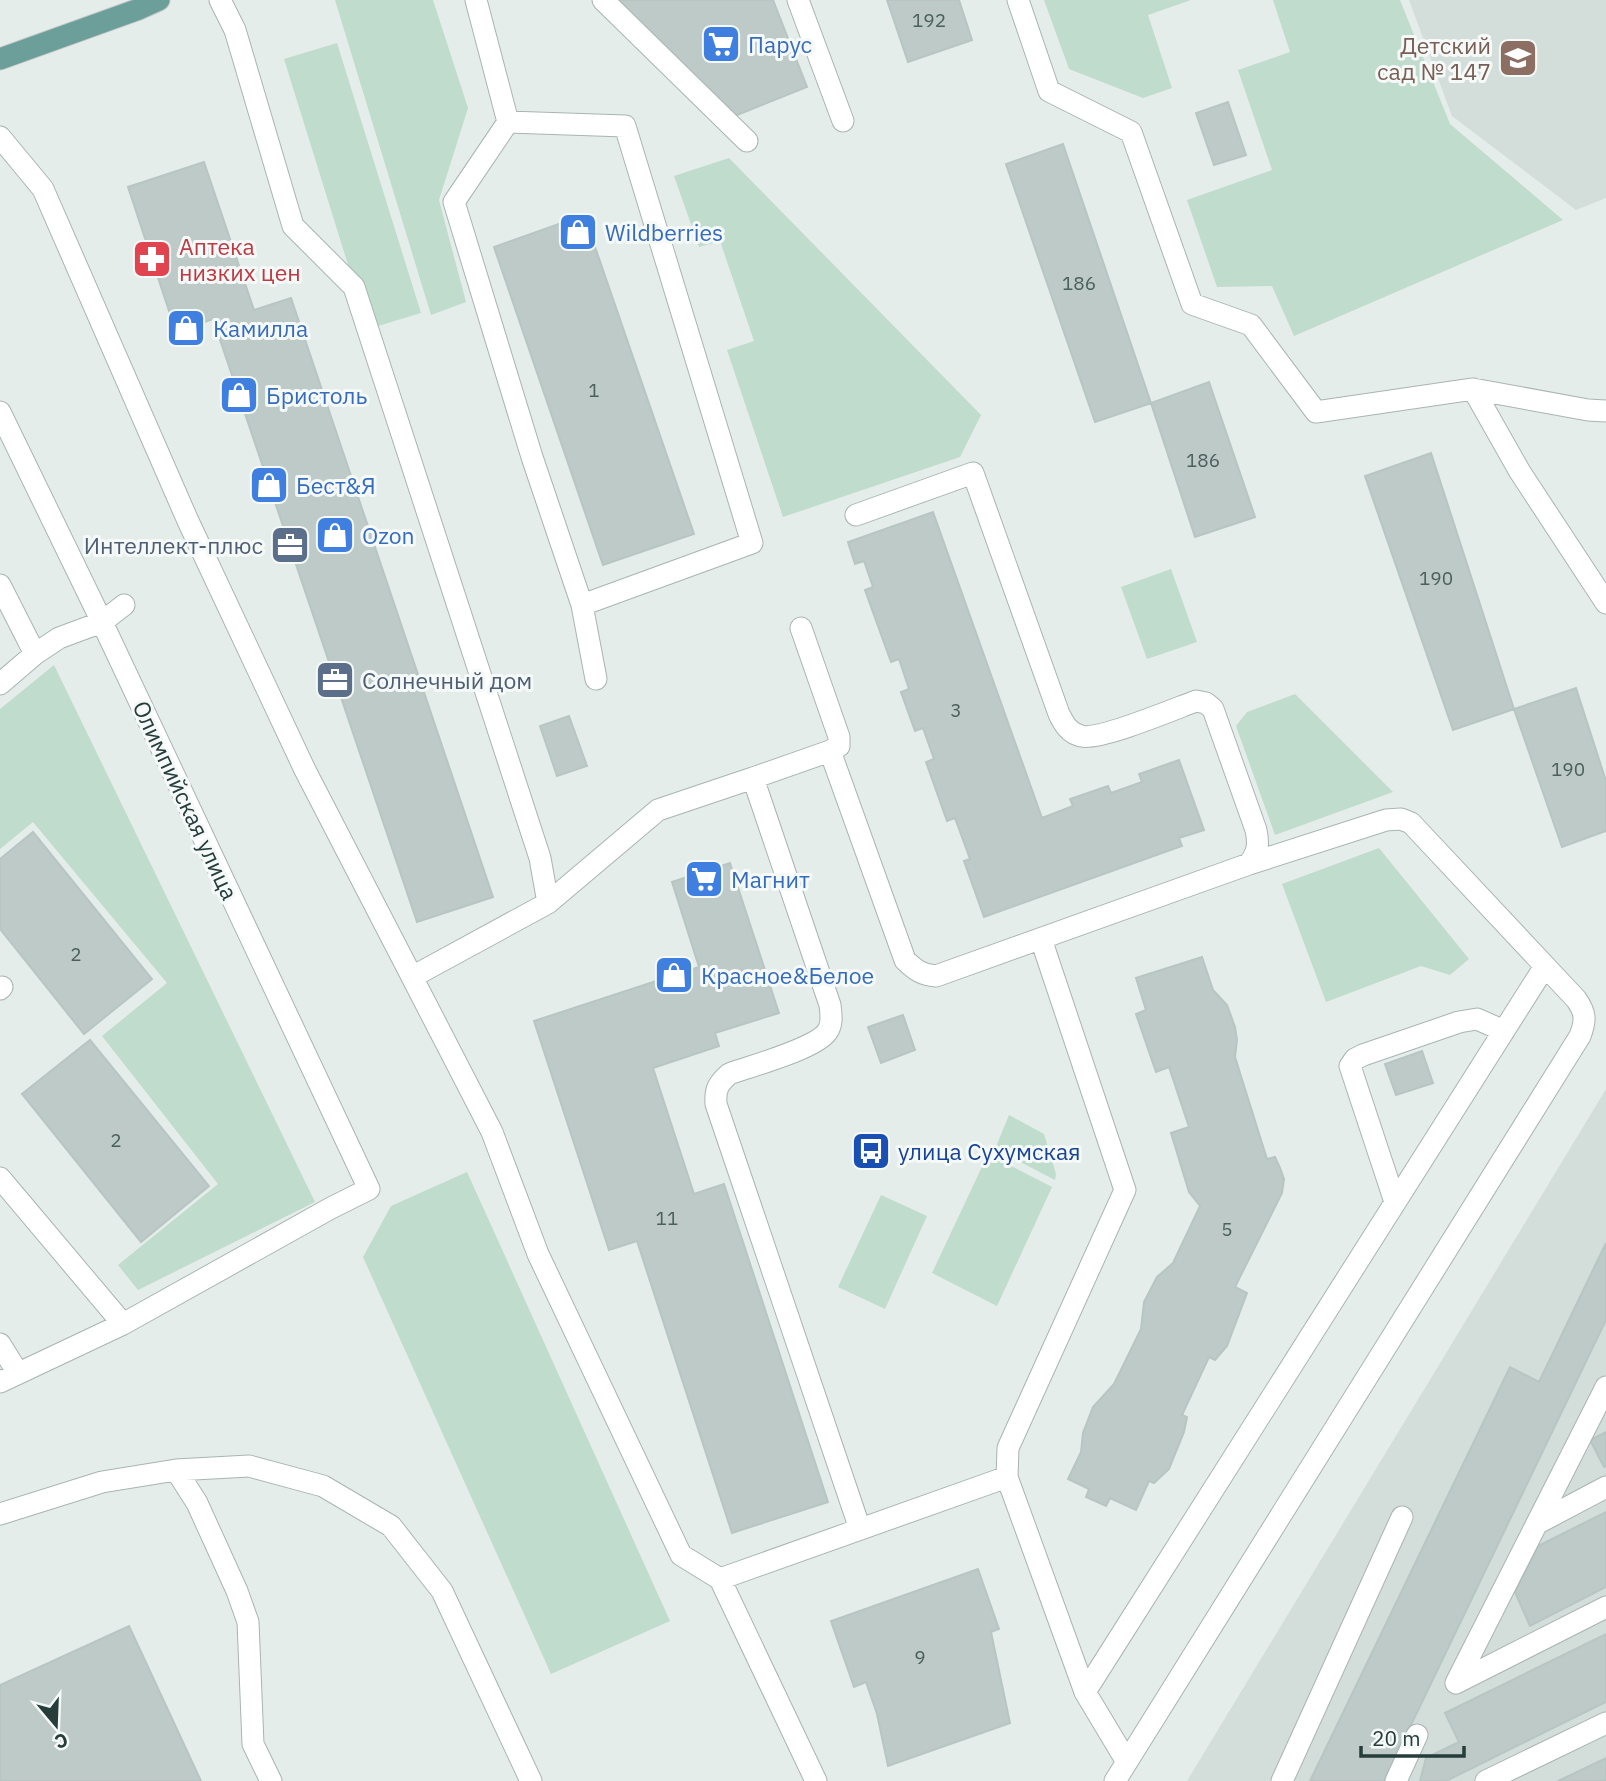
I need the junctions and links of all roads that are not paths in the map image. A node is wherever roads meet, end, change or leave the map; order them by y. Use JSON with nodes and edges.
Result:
{"nodes":[{"id":1,"x":159,"y":0,"type":"edge"},
{"id":2,"x":220,"y":0,"type":"edge"},
{"id":3,"x":476,"y":0,"type":"edge"},
{"id":4,"x":603,"y":0,"type":"edge"},
{"id":5,"x":798,"y":0,"type":"edge"},
{"id":6,"x":1018,"y":0,"type":"edge"},
{"id":7,"x":0,"y":60,"type":"edge"},
{"id":8,"x":844,"y":121,"type":"dead end"},
{"id":9,"x":508,"y":122,"type":"junction"},
{"id":10,"x":0,"y":136,"type":"edge"},
{"id":11,"x":747,"y":141,"type":"dead end"},
{"id":12,"x":1473,"y":389,"type":"junction"},
{"id":13,"x":1606,"y":411,"type":"edge"},
{"id":14,"x":0,"y":412,"type":"edge"},
{"id":15,"x":856,"y":515,"type":"dead end"},
{"id":16,"x":0,"y":585,"type":"edge"},
{"id":17,"x":1606,"y":603,"type":"edge"},
{"id":18,"x":582,"y":604,"type":"junction"},
{"id":19,"x":124,"y":605,"type":"dead end"},
{"id":20,"x":102,"y":622,"type":"junction"},
{"id":21,"x":801,"y":628,"type":"dead end"},
{"id":22,"x":35,"y":654,"type":"junction"},
{"id":23,"x":597,"y":680,"type":"dead end"},
{"id":24,"x":0,"y":684,"type":"edge"},
{"id":25,"x":830,"y":751,"type":"junction"},
{"id":26,"x":753,"y":778,"type":"junction"},
{"id":27,"x":1248,"y":864,"type":"junction"},
{"id":28,"x":548,"y":903,"type":"junction"},
{"id":29,"x":1041,"y":939,"type":"junction"},
{"id":30,"x":1545,"y":966,"type":"junction"},
{"id":31,"x":412,"y":977,"type":"junction"},
{"id":32,"x":1504,"y":1031,"type":"junction"},
{"id":33,"x":0,"y":1178,"type":"edge"},
{"id":34,"x":7,"y":1201,"type":"edge"},
{"id":35,"x":1395,"y":1202,"type":"junction"},
{"id":36,"x":123,"y":1324,"type":"junction"},
{"id":37,"x":0,"y":1344,"type":"edge"},
{"id":38,"x":9,"y":1377,"type":"edge"},
{"id":39,"x":1606,"y":1387,"type":"edge"},
{"id":40,"x":176,"y":1470,"type":"junction"},
{"id":41,"x":1007,"y":1477,"type":"junction"},
{"id":42,"x":1606,"y":1487,"type":"edge"},
{"id":43,"x":0,"y":1514,"type":"edge"},
{"id":44,"x":1402,"y":1517,"type":"dead end"},
{"id":45,"x":1538,"y":1523,"type":"junction"},
{"id":46,"x":860,"y":1529,"type":"junction"},
{"id":47,"x":720,"y":1579,"type":"junction"},
{"id":48,"x":1606,"y":1607,"type":"edge"},
{"id":49,"x":1085,"y":1692,"type":"junction"},
{"id":50,"x":1606,"y":1723,"type":"edge"},
{"id":51,"x":1417,"y":1735,"type":"dead end"},
{"id":52,"x":1126,"y":1762,"type":"junction"},
{"id":53,"x":271,"y":1781,"type":"edge"},
{"id":54,"x":531,"y":1781,"type":"edge"},
{"id":55,"x":816,"y":1781,"type":"edge"},
{"id":56,"x":1115,"y":1781,"type":"edge"},
{"id":57,"x":1282,"y":1781,"type":"edge"},
{"id":58,"x":1396,"y":1781,"type":"edge"},
{"id":59,"x":1486,"y":1781,"type":"edge"}],
"edges":[{"from":1,"to":7,"type":"main road"},
{"from":2,"to":28,"type":"street"},
{"from":3,"to":9,"type":"street"},
{"from":4,"to":11,"type":"street"},
{"from":5,"to":8,"type":"street"},
{"from":6,"to":12,"type":"street"},
{"from":9,"to":18,"type":"street"},
{"from":9,"to":18,"type":"street"},
{"from":10,"to":31,"type":"street"},
{"from":12,"to":13,"type":"street"},
{"from":12,"to":17,"type":"street"},
{"from":14,"to":20,"type":"street","name":"Олимпийская улица"},
{"from":15,"to":27,"type":"street"},
{"from":16,"to":22,"type":"street"},
{"from":18,"to":23,"type":"street"},
{"from":19,"to":20,"type":"street"},
{"from":20,"to":22,"type":"street"},
{"from":20,"to":36,"type":"street","name":"Олимпийская улица"},
{"from":21,"to":25,"type":"street"},
{"from":22,"to":24,"type":"street"},
{"from":25,"to":26,"type":"street"},
{"from":25,"to":29,"type":"street"},
{"from":26,"to":28,"type":"street"},
{"from":26,"to":46,"type":"street"},
{"from":27,"to":29,"type":"street"},
{"from":27,"to":30,"type":"street"},
{"from":28,"to":31,"type":"street"},
{"from":29,"to":41,"type":"street"},
{"from":30,"to":32,"type":"street"},
{"from":30,"to":52,"type":"street"},
{"from":31,"to":47,"type":"street"},
{"from":32,"to":35,"type":"street"},
{"from":32,"to":35,"type":"street"},
{"from":33,"to":34,"type":"street"},
{"from":34,"to":36,"type":"street"},
{"from":35,"to":49,"type":"street"},
{"from":36,"to":38,"type":"street"},
{"from":37,"to":38,"type":"street"},
{"from":39,"to":45,"type":"street"},
{"from":40,"to":43,"type":"street"},
{"from":40,"to":53,"type":"street"},
{"from":40,"to":54,"type":"street"},
{"from":41,"to":46,"type":"street"},
{"from":41,"to":49,"type":"street"},
{"from":42,"to":45,"type":"street"},
{"from":44,"to":57,"type":"street"},
{"from":45,"to":48,"type":"street"},
{"from":46,"to":47,"type":"street"},
{"from":47,"to":55,"type":"street"},
{"from":49,"to":52,"type":"street"},
{"from":50,"to":59,"type":"street"},
{"from":51,"to":58,"type":"street"},
{"from":52,"to":56,"type":"street"}]}
